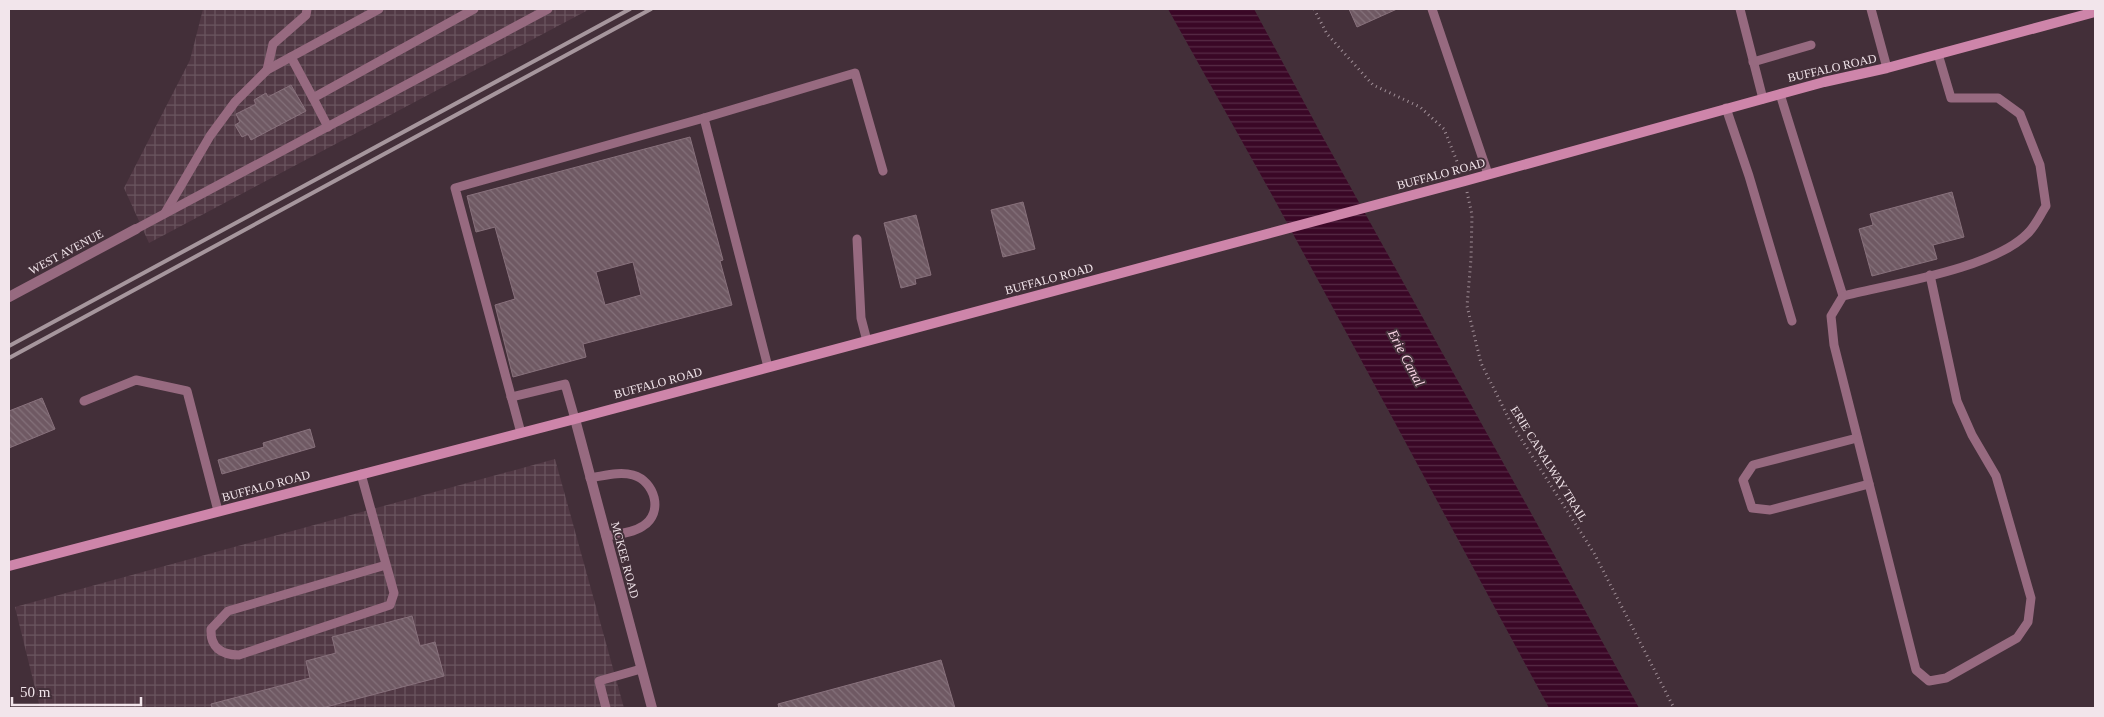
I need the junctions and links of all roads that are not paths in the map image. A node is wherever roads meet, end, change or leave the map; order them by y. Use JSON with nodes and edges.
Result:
{"nodes":[{"id":1,"x":307,"y":9,"type":"edge"},
{"id":2,"x":379,"y":9,"type":"edge"},
{"id":3,"x":474,"y":9,"type":"edge"},
{"id":4,"x":548,"y":9,"type":"edge"},
{"id":5,"x":1432,"y":9,"type":"edge"},
{"id":6,"x":1740,"y":9,"type":"edge"},
{"id":7,"x":1871,"y":9,"type":"edge"},
{"id":8,"x":2095,"y":12,"type":"edge"},
{"id":9,"x":1811,"y":45,"type":"dead end"},
{"id":10,"x":1938,"y":54,"type":"junction"},
{"id":11,"x":291,"y":57,"type":"junction"},
{"id":12,"x":1753,"y":62,"type":"junction"},
{"id":13,"x":1887,"y":68,"type":"junction"},
{"id":14,"x":266,"y":70,"type":"junction"},
{"id":15,"x":1780,"y":94,"type":"junction"},
{"id":16,"x":314,"y":98,"type":"junction"},
{"id":17,"x":1763,"y":99,"type":"junction"},
{"id":18,"x":1726,"y":108,"type":"junction"},
{"id":19,"x":704,"y":118,"type":"junction"},
{"id":20,"x":328,"y":127,"type":"junction"},
{"id":21,"x":882,"y":171,"type":"dead end"},
{"id":22,"x":1488,"y":174,"type":"junction"},
{"id":23,"x":164,"y":214,"type":"junction"},
{"id":24,"x":136,"y":229,"type":"joint"},
{"id":25,"x":857,"y":239,"type":"dead end"},
{"id":26,"x":1930,"y":275,"type":"junction"},
{"id":27,"x":1843,"y":296,"type":"junction"},
{"id":28,"x":9,"y":297,"type":"edge"},
{"id":29,"x":1792,"y":321,"type":"dead end"},
{"id":30,"x":867,"y":341,"type":"junction"},
{"id":31,"x":768,"y":367,"type":"junction"},
{"id":32,"x":512,"y":397,"type":"junction"},
{"id":33,"x":84,"y":401,"type":"dead end"},
{"id":34,"x":575,"y":419,"type":"junction"},
{"id":35,"x":521,"y":433,"type":"junction"},
{"id":36,"x":1857,"y":438,"type":"junction"},
{"id":37,"x":361,"y":474,"type":"junction"},
{"id":38,"x":590,"y":478,"type":"junction"},
{"id":39,"x":1869,"y":484,"type":"junction"},
{"id":40,"x":218,"y":512,"type":"junction"},
{"id":41,"x":606,"y":536,"type":"junction"},
{"id":42,"x":386,"y":565,"type":"junction"},
{"id":43,"x":9,"y":566,"type":"edge"},
{"id":44,"x":641,"y":669,"type":"junction"},
{"id":45,"x":606,"y":708,"type":"edge"},
{"id":46,"x":652,"y":708,"type":"edge"}],
"edges":[{"from":1,"to":14,"type":"lane"},
{"from":2,"to":11,"type":"lane"},
{"from":3,"to":16,"type":"lane"},
{"from":4,"to":20,"type":"lane"},
{"from":5,"to":22,"type":"lane"},
{"from":6,"to":12,"type":"lane"},
{"from":7,"to":13,"type":"lane"},
{"from":8,"to":10,"type":"main road","name":"BUFFALO ROAD"},
{"from":9,"to":12,"type":"lane"},
{"from":10,"to":13,"type":"main road","name":"BUFFALO ROAD"},
{"from":10,"to":26,"type":"lane"},
{"from":11,"to":14,"type":"lane"},
{"from":11,"to":16,"type":"lane"},
{"from":12,"to":17,"type":"lane"},
{"from":13,"to":15,"type":"main road","name":"BUFFALO ROAD"},
{"from":14,"to":23,"type":"lane"},
{"from":15,"to":17,"type":"main road","name":"BUFFALO ROAD"},
{"from":15,"to":27,"type":"lane"},
{"from":16,"to":20,"type":"lane"},
{"from":17,"to":18,"type":"main road","name":"BUFFALO ROAD"},
{"from":18,"to":22,"type":"main road","name":"BUFFALO ROAD"},
{"from":18,"to":29,"type":"lane"},
{"from":19,"to":21,"type":"lane"},
{"from":19,"to":31,"type":"lane"},
{"from":19,"to":32,"type":"lane"},
{"from":20,"to":23,"type":"lane"},
{"from":22,"to":30,"type":"main road","name":"BUFFALO ROAD"},
{"from":23,"to":24,"type":"lane"},
{"from":24,"to":28,"type":"street","name":"WEST AVENUE"},
{"from":25,"to":30,"type":"lane"},
{"from":26,"to":27,"type":"lane"},
{"from":26,"to":39,"type":"lane"},
{"from":27,"to":36,"type":"lane"},
{"from":30,"to":31,"type":"main road","name":"BUFFALO ROAD"},
{"from":31,"to":34,"type":"main road","name":"BUFFALO ROAD"},
{"from":32,"to":34,"type":"lane"},
{"from":32,"to":35,"type":"lane"},
{"from":33,"to":40,"type":"lane"},
{"from":34,"to":35,"type":"main road","name":"BUFFALO ROAD"},
{"from":34,"to":38,"type":"street","name":"MCKEE ROAD"},
{"from":35,"to":37,"type":"main road","name":"BUFFALO ROAD"},
{"from":36,"to":39,"type":"lane"},
{"from":36,"to":39,"type":"lane"},
{"from":37,"to":40,"type":"main road","name":"BUFFALO ROAD"},
{"from":37,"to":42,"type":"lane"},
{"from":38,"to":41,"type":"street","name":"MCKEE ROAD"},
{"from":38,"to":41,"type":"lane"},
{"from":40,"to":43,"type":"main road","name":"BUFFALO ROAD"},
{"from":41,"to":44,"type":"street","name":"MCKEE ROAD"},
{"from":42,"to":42,"type":"lane"},
{"from":44,"to":45,"type":"lane"},
{"from":44,"to":46,"type":"street","name":"MCKEE ROAD"}]}
